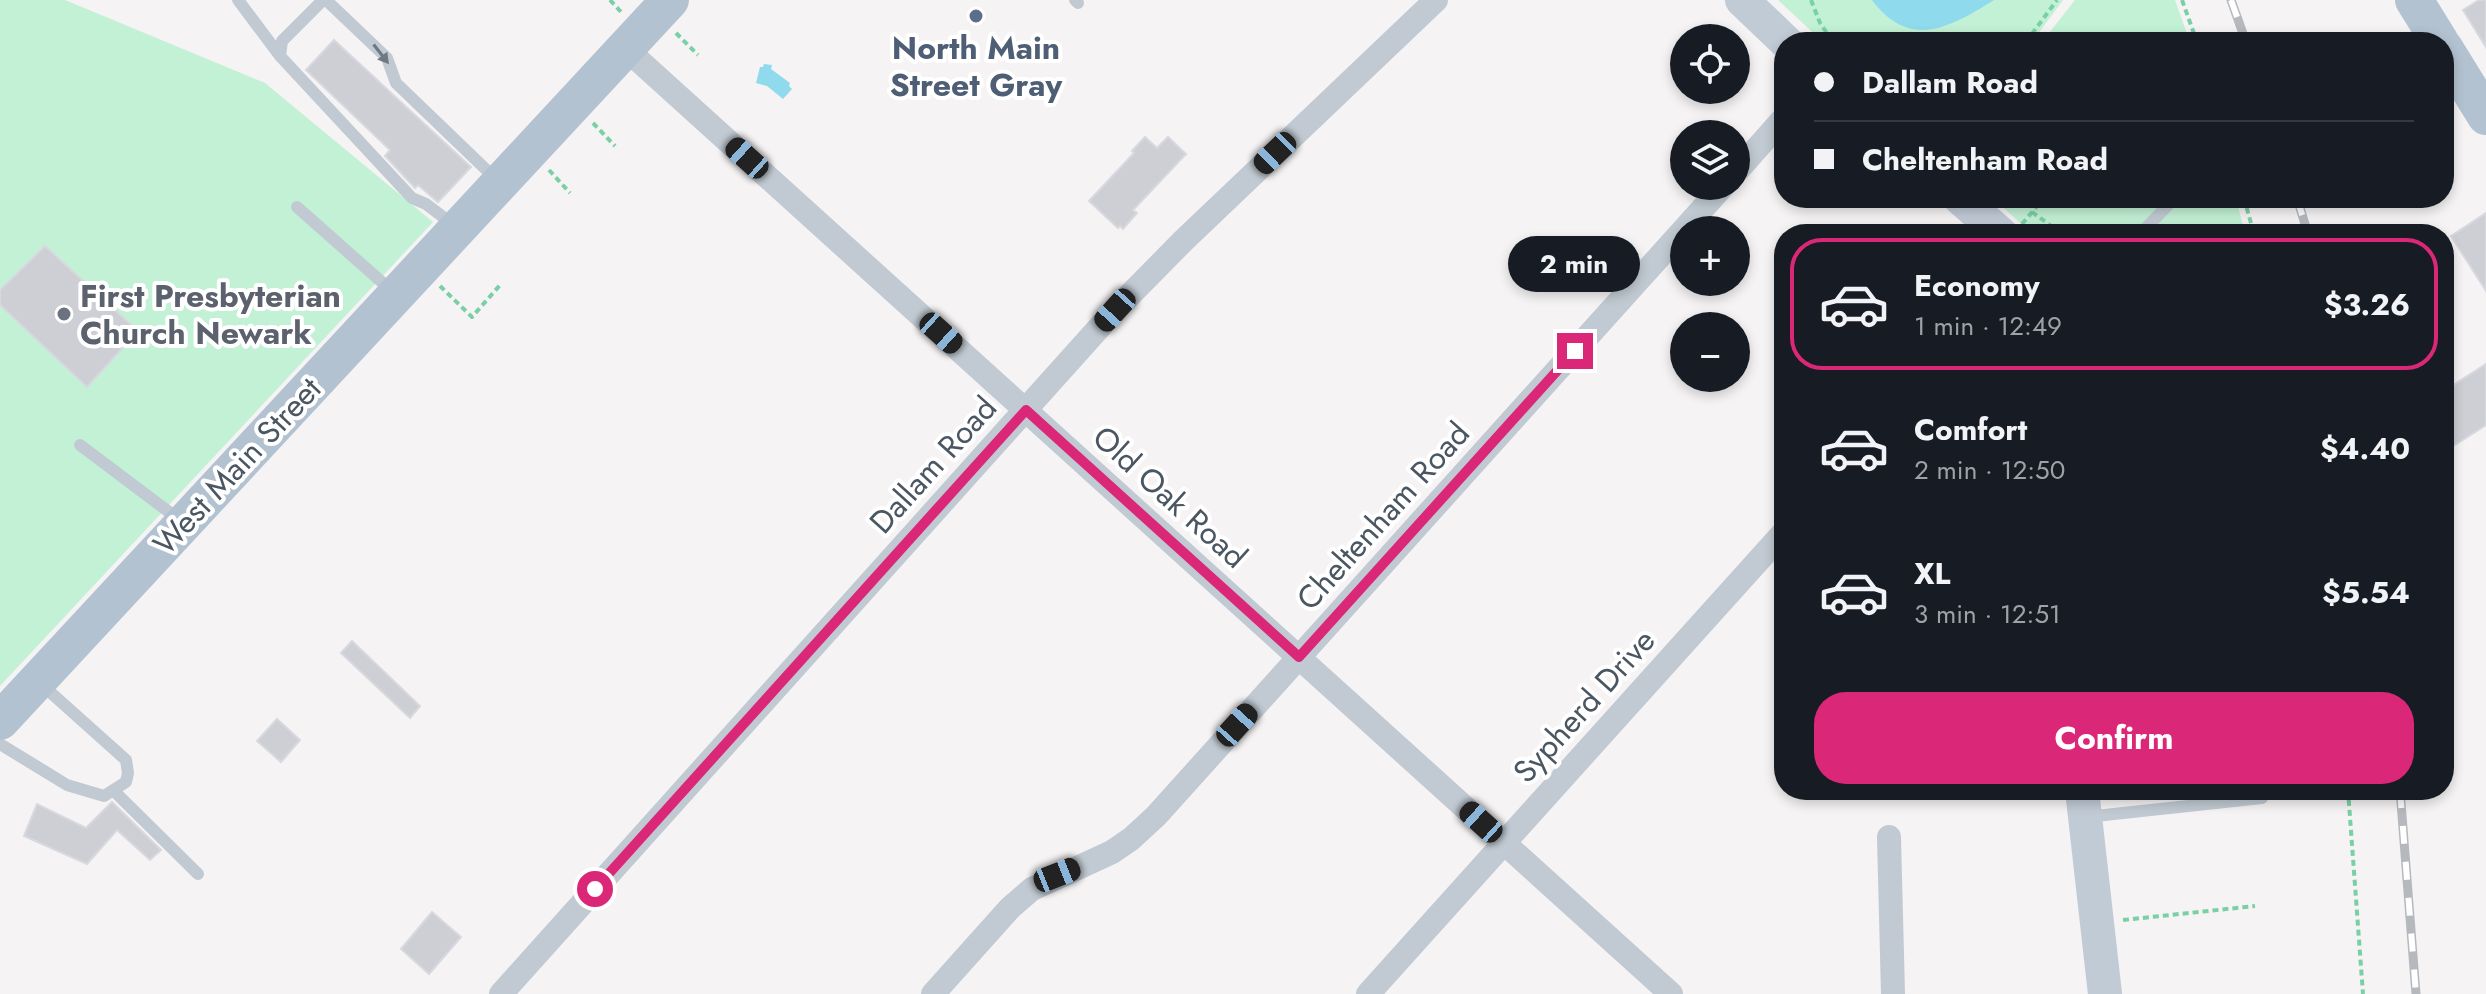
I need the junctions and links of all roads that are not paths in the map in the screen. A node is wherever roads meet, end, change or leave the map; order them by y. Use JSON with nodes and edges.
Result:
{"nodes":[{"id":1,"x":238,"y":0,"type":"edge"},
{"id":2,"x":324,"y":0,"type":"edge"},
{"id":3,"x":1436,"y":0,"type":"edge"},
{"id":4,"x":1742,"y":0,"type":"edge"},
{"id":5,"x":2414,"y":0,"type":"edge"},
{"id":6,"x":669,"y":13,"type":"edge"},
{"id":7,"x":626,"y":32,"type":"junction"},
{"id":8,"x":1776,"y":32,"type":"edge"},
{"id":9,"x":2434,"y":32,"type":"edge"},
{"id":10,"x":280,"y":56,"type":"junction"},
{"id":11,"x":2454,"y":64,"type":"edge"},
{"id":12,"x":2486,"y":116,"type":"edge"},
{"id":13,"x":1774,"y":129,"type":"edge"},
{"id":14,"x":1750,"y":156,"type":"edge"},
{"id":15,"x":499,"y":183,"type":"junction"},
{"id":16,"x":1710,"y":200,"type":"edge"},
{"id":17,"x":297,"y":207,"type":"dead end"},
{"id":18,"x":1975,"y":208,"type":"edge"},
{"id":19,"x":2165,"y":208,"type":"edge"},
{"id":20,"x":1999,"y":224,"type":"edge"},
{"id":21,"x":2150,"y":224,"type":"edge"},
{"id":22,"x":458,"y":228,"type":"junction"},
{"id":23,"x":396,"y":294,"type":"junction"},
{"id":24,"x":1026,"y":410,"type":"junction"},
{"id":25,"x":80,"y":445,"type":"dead end"},
{"id":26,"x":184,"y":523,"type":"junction"},
{"id":27,"x":1774,"y":543,"type":"edge"},
{"id":28,"x":1299,"y":657,"type":"junction"},
{"id":29,"x":37,"y":681,"type":"junction"},
{"id":30,"x":0,"y":721,"type":"edge"},
{"id":31,"x":0,"y":744,"type":"edge"},
{"id":32,"x":114,"y":791,"type":"junction"},
{"id":33,"x":2203,"y":800,"type":"edge"},
{"id":34,"x":2084,"y":804,"type":"edge"},
{"id":35,"x":1889,"y":837,"type":"dead end"},
{"id":36,"x":1504,"y":843,"type":"junction"},
{"id":37,"x":198,"y":874,"type":"dead end"},
{"id":38,"x":501,"y":994,"type":"edge"},
{"id":39,"x":933,"y":994,"type":"edge"},
{"id":40,"x":1368,"y":994,"type":"edge"},
{"id":41,"x":1671,"y":994,"type":"edge"},
{"id":42,"x":1893,"y":994,"type":"edge"},
{"id":43,"x":2105,"y":994,"type":"edge"}],
"edges":[{"from":1,"to":10,"type":"lane"},
{"from":2,"to":10,"type":"lane"},
{"from":2,"to":15,"type":"lane","one_way":true},
{"from":3,"to":24,"type":"street","name":"Dallam Road"},
{"from":4,"to":8,"type":"street"},
{"from":5,"to":9,"type":"main road"},
{"from":6,"to":7,"type":"main road","name":"West Main Street"},
{"from":7,"to":15,"type":"main road","name":"West Main Street"},
{"from":7,"to":24,"type":"street","name":"Old Oak Road"},
{"from":10,"to":22,"type":"lane"},
{"from":11,"to":12,"type":"main road"},
{"from":13,"to":14,"type":"street"},
{"from":15,"to":22,"type":"main road","name":"West Main Street"},
{"from":16,"to":28,"type":"street","name":"Cheltenham Road"},
{"from":17,"to":23,"type":"lane"},
{"from":18,"to":20,"type":"street"},
{"from":19,"to":21,"type":"lane"},
{"from":22,"to":23,"type":"main road","name":"West Main Street"},
{"from":23,"to":26,"type":"main road","name":"West Main Street"},
{"from":24,"to":28,"type":"street","name":"Old Oak Road"},
{"from":24,"to":38,"type":"street","name":"Dallam Road"},
{"from":25,"to":26,"type":"lane"},
{"from":26,"to":29,"type":"main road","name":"West Main Street"},
{"from":27,"to":36,"type":"street","name":"Sypherd Drive"},
{"from":28,"to":36,"type":"street","name":"Old Oak Road"},
{"from":28,"to":39,"type":"street","name":"Cheltenham Road"},
{"from":29,"to":30,"type":"main road","name":"West Main Street"},
{"from":29,"to":32,"type":"lane"},
{"from":31,"to":32,"type":"lane"},
{"from":32,"to":37,"type":"lane"},
{"from":33,"to":34,"type":"lane"},
{"from":34,"to":43,"type":"street"},
{"from":35,"to":42,"type":"street"},
{"from":36,"to":40,"type":"street","name":"Sypherd Drive"},
{"from":36,"to":41,"type":"street","name":"Old Oak Road"}]}
